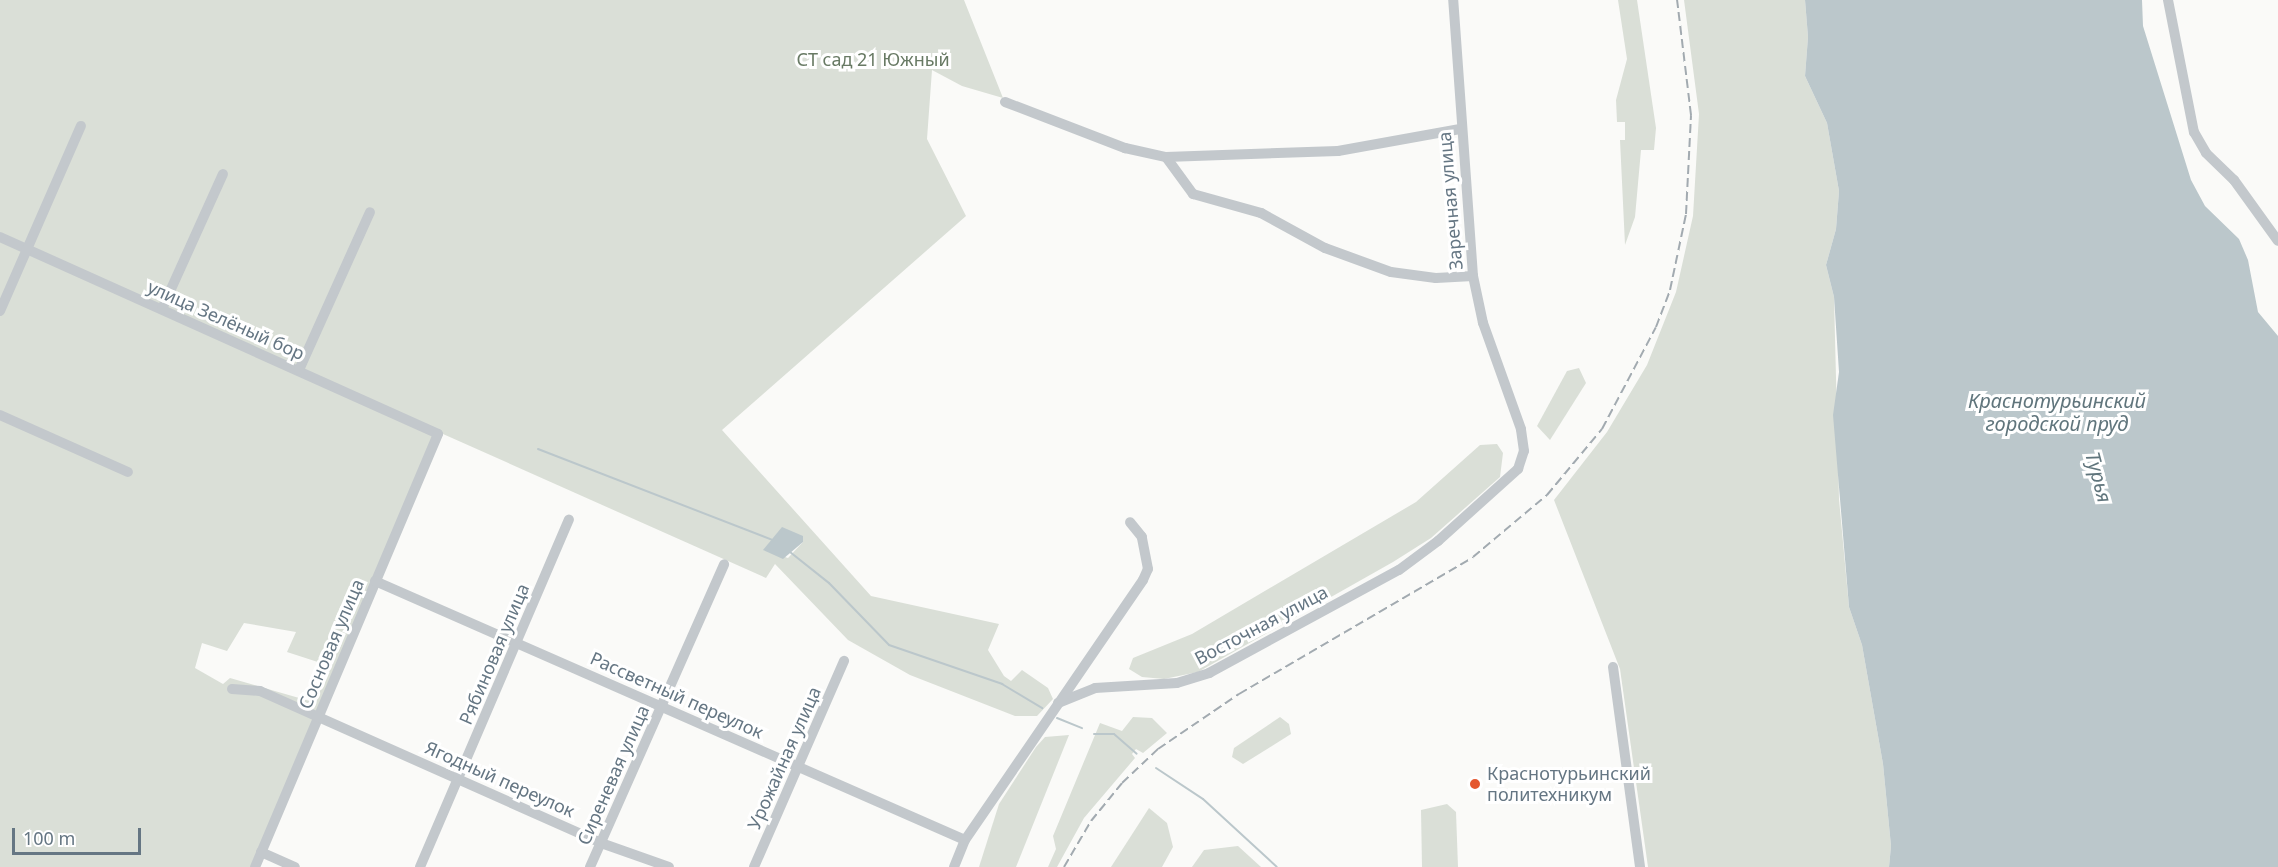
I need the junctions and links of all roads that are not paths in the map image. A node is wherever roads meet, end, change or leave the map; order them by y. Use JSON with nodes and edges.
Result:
{"nodes":[{"id":1,"x":1453,"y":0,"type":"edge"},
{"id":2,"x":2168,"y":0,"type":"edge"},
{"id":3,"x":1005,"y":102,"type":"dead end"},
{"id":4,"x":81,"y":126,"type":"dead end"},
{"id":5,"x":1460,"y":129,"type":"junction"},
{"id":6,"x":1166,"y":157,"type":"junction"},
{"id":7,"x":223,"y":174,"type":"dead end"},
{"id":8,"x":370,"y":212,"type":"dead end"},
{"id":9,"x":0,"y":237,"type":"edge"},
{"id":10,"x":2278,"y":241,"type":"edge"},
{"id":11,"x":27,"y":249,"type":"junction"},
{"id":12,"x":1473,"y":276,"type":"junction"},
{"id":13,"x":162,"y":309,"type":"junction"},
{"id":14,"x":0,"y":311,"type":"edge"},
{"id":15,"x":299,"y":370,"type":"junction"},
{"id":16,"x":1508,"y":393,"type":"joint"},
{"id":17,"x":0,"y":415,"type":"edge"},
{"id":18,"x":438,"y":434,"type":"joint"},
{"id":19,"x":128,"y":471,"type":"dead end"},
{"id":20,"x":569,"y":520,"type":"dead end"},
{"id":21,"x":1130,"y":522,"type":"dead end"},
{"id":22,"x":724,"y":564,"type":"dead end"},
{"id":23,"x":375,"y":581,"type":"junction"},
{"id":24,"x":517,"y":643,"type":"junction"},
{"id":25,"x":844,"y":661,"type":"dead end"},
{"id":26,"x":1613,"y":668,"type":"dead end"},
{"id":27,"x":232,"y":689,"type":"dead end"},
{"id":28,"x":1058,"y":703,"type":"junction"},
{"id":29,"x":661,"y":706,"type":"junction"},
{"id":30,"x":319,"y":716,"type":"junction"},
{"id":31,"x":798,"y":767,"type":"junction"},
{"id":32,"x":458,"y":779,"type":"junction"},
{"id":33,"x":965,"y":840,"type":"junction"},
{"id":34,"x":601,"y":843,"type":"junction"},
{"id":35,"x":261,"y":852,"type":"junction"},
{"id":36,"x":255,"y":867,"type":"edge"},
{"id":37,"x":295,"y":867,"type":"edge"},
{"id":38,"x":420,"y":867,"type":"edge"},
{"id":39,"x":590,"y":867,"type":"edge"},
{"id":40,"x":669,"y":867,"type":"edge"},
{"id":41,"x":754,"y":867,"type":"edge"},
{"id":42,"x":954,"y":867,"type":"edge"},
{"id":43,"x":1640,"y":867,"type":"edge"}],
"edges":[{"from":1,"to":5,"type":"street","name":"Заречная улица"},
{"from":2,"to":10,"type":"street"},
{"from":3,"to":6,"type":"street"},
{"from":4,"to":11,"type":"street"},
{"from":5,"to":6,"type":"street"},
{"from":5,"to":12,"type":"street","name":"Заречная улица"},
{"from":6,"to":12,"type":"street"},
{"from":7,"to":13,"type":"street"},
{"from":8,"to":15,"type":"street"},
{"from":9,"to":11,"type":"street","name":"улица Зелёный бор"},
{"from":11,"to":13,"type":"street","name":"улица Зелёный бор"},
{"from":11,"to":14,"type":"street"},
{"from":12,"to":16,"type":"street","name":"Заречная улица"},
{"from":13,"to":15,"type":"street","name":"улица Зелёный бор"},
{"from":15,"to":18,"type":"street","name":"улица Зелёный бор"},
{"from":16,"to":28,"type":"street","name":"Восточная улица"},
{"from":17,"to":19,"type":"street"},
{"from":18,"to":23,"type":"street","name":"Сосновая улица"},
{"from":20,"to":24,"type":"street","name":"Рябиновая улица"},
{"from":21,"to":28,"type":"street"},
{"from":22,"to":29,"type":"street","name":"Сиреневая улица"},
{"from":23,"to":24,"type":"street","name":"Рассветный переулок"},
{"from":23,"to":30,"type":"street","name":"Сосновая улица"},
{"from":24,"to":29,"type":"street","name":"Рассветный переулок"},
{"from":24,"to":32,"type":"street","name":"Рябиновая улица"},
{"from":25,"to":31,"type":"street","name":"Урожайная улица"},
{"from":26,"to":43,"type":"street"},
{"from":27,"to":30,"type":"street","name":"Ягодный переулок"},
{"from":28,"to":33,"type":"street"},
{"from":29,"to":31,"type":"street","name":"Рассветный переулок"},
{"from":29,"to":34,"type":"street","name":"Сиреневая улица"},
{"from":30,"to":32,"type":"street","name":"Ягодный переулок"},
{"from":30,"to":35,"type":"street","name":"Сосновая улица"},
{"from":31,"to":33,"type":"street","name":"Рассветный переулок"},
{"from":31,"to":41,"type":"street","name":"Урожайная улица"},
{"from":32,"to":34,"type":"street","name":"Ягодный переулок"},
{"from":32,"to":38,"type":"street","name":"Рябиновая улица"},
{"from":33,"to":42,"type":"street"},
{"from":34,"to":39,"type":"street","name":"Сиреневая улица"},
{"from":34,"to":40,"type":"street","name":"Ягодный переулок"},
{"from":35,"to":36,"type":"street","name":"Сосновая улица"},
{"from":35,"to":37,"type":"street"}]}
